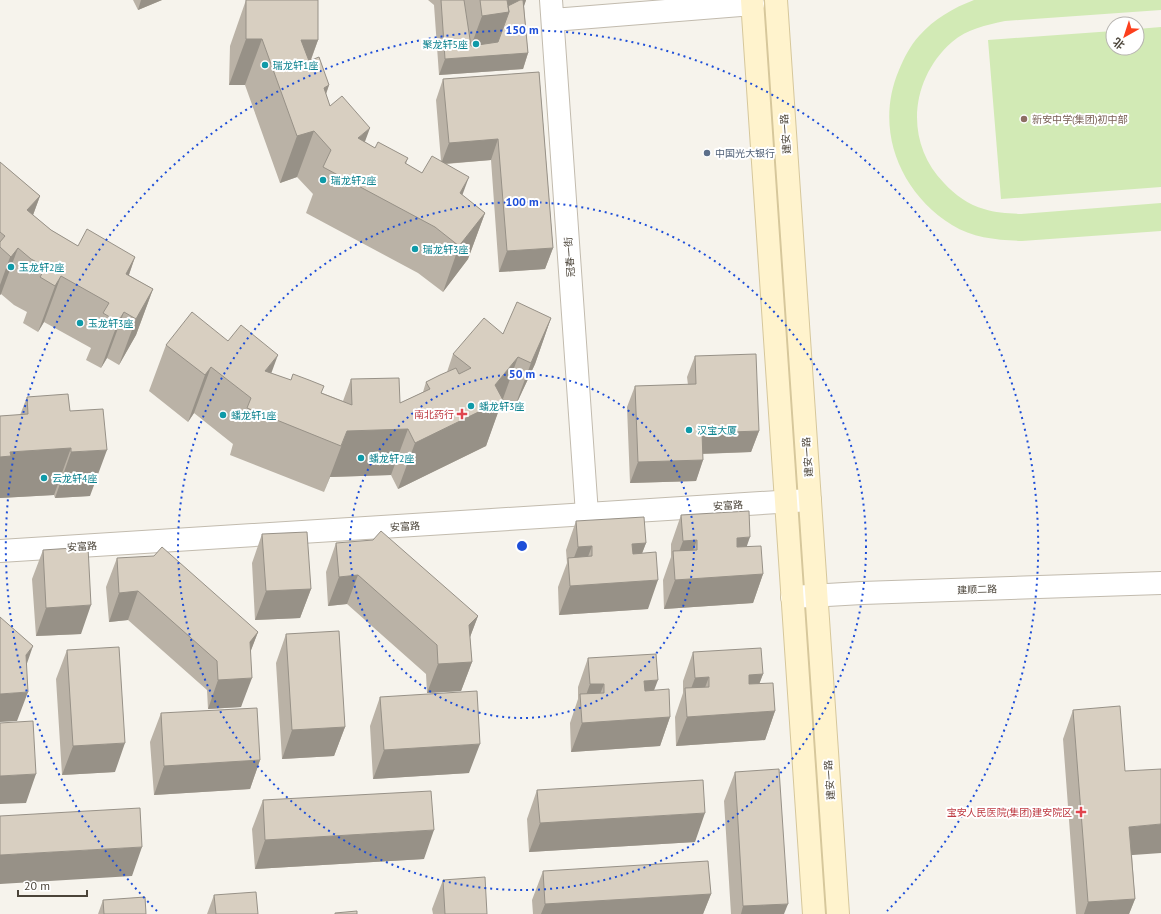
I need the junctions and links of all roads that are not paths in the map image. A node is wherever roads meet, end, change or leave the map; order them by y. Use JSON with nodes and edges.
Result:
{"nodes":[{"id":1,"x":776,"y":0,"type":"edge"},
{"id":2,"x":753,"y":2,"type":"edge"},
{"id":3,"x":552,"y":10,"type":"edge"},
{"id":4,"x":810,"y":500,"type":"junction"},
{"id":5,"x":786,"y":502,"type":"junction"},
{"id":6,"x":587,"y":514,"type":"junction"},
{"id":7,"x":0,"y":551,"type":"edge"},
{"id":8,"x":1161,"y":583,"type":"edge"},
{"id":9,"x":816,"y":596,"type":"junction"},
{"id":10,"x":792,"y":597,"type":"junction"},
{"id":11,"x":814,"y":914,"type":"edge"},
{"id":12,"x":838,"y":914,"type":"edge"}],
"edges":[{"from":1,"to":4,"type":"main road","name":"建安一路"},
{"from":2,"to":3,"type":"street"},
{"from":2,"to":5,"type":"main road"},
{"from":3,"to":6,"type":"street","name":"冠春一街"},
{"from":4,"to":5,"type":"street","name":"安富路"},
{"from":4,"to":9,"type":"main road","name":"建安一路"},
{"from":5,"to":6,"type":"street","name":"安富路"},
{"from":5,"to":10,"type":"main road"},
{"from":6,"to":7,"type":"street","name":"安富路"},
{"from":8,"to":9,"type":"street","name":"建顺二路"},
{"from":9,"to":10,"type":"street","name":"建顺二路"},
{"from":9,"to":12,"type":"main road","name":"建安一路"},
{"from":10,"to":11,"type":"main road"}]}
